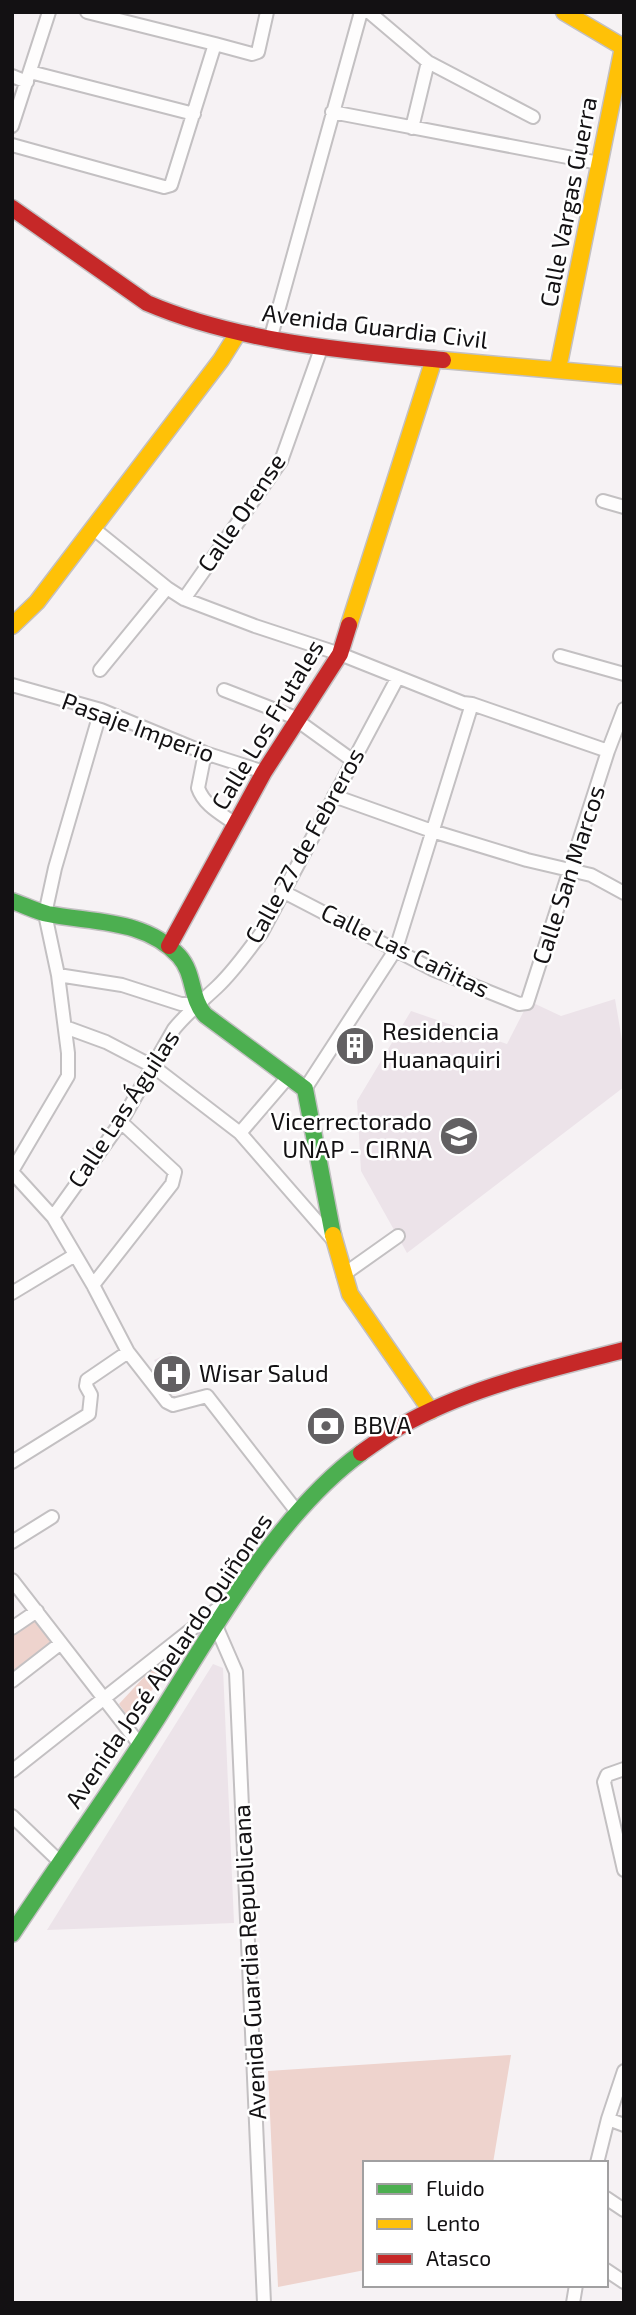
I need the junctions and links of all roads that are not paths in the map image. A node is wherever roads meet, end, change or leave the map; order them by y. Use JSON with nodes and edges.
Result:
{"nodes":[{"id":1,"x":49,"y":12,"type":"edge"},
{"id":2,"x":87,"y":12,"type":"edge"},
{"id":3,"x":267,"y":12,"type":"edge"},
{"id":4,"x":360,"y":12,"type":"edge"},
{"id":5,"x":369,"y":12,"type":"edge"},
{"id":6,"x":564,"y":12,"type":"edge"},
{"id":7,"x":215,"y":44,"type":"junction"},
{"id":8,"x":623,"y":46,"type":"edge"},
{"id":9,"x":428,"y":62,"type":"junction"},
{"id":10,"x":12,"y":76,"type":"edge"},
{"id":11,"x":29,"y":77,"type":"junction"},
{"id":12,"x":332,"y":112,"type":"junction"},
{"id":13,"x":194,"y":114,"type":"junction"},
{"id":14,"x":533,"y":117,"type":"dead end"},
{"id":15,"x":12,"y":126,"type":"edge"},
{"id":16,"x":412,"y":128,"type":"junction"},
{"id":17,"x":12,"y":145,"type":"edge"},
{"id":18,"x":599,"y":163,"type":"junction"},
{"id":19,"x":12,"y":208,"type":"edge"},
{"id":20,"x":238,"y":334,"type":"junction"},
{"id":21,"x":270,"y":340,"type":"junction"},
{"id":22,"x":322,"y":346,"type":"junction"},
{"id":23,"x":434,"y":359,"type":"junction"},
{"id":24,"x":558,"y":369,"type":"junction"},
{"id":25,"x":624,"y":376,"type":"edge"},
{"id":26,"x":603,"y":501,"type":"dead end"},
{"id":27,"x":624,"y":507,"type":"edge"},
{"id":28,"x":94,"y":528,"type":"junction"},
{"id":29,"x":167,"y":588,"type":"junction"},
{"id":30,"x":184,"y":599,"type":"junction"},
{"id":31,"x":12,"y":626,"type":"edge"},
{"id":32,"x":340,"y":654,"type":"junction"},
{"id":33,"x":560,"y":656,"type":"dead end"},
{"id":34,"x":100,"y":670,"type":"dead end"},
{"id":35,"x":624,"y":674,"type":"edge"},
{"id":36,"x":398,"y":677,"type":"junction"},
{"id":37,"x":12,"y":685,"type":"edge"},
{"id":38,"x":224,"y":690,"type":"dead end"},
{"id":39,"x":472,"y":704,"type":"junction"},
{"id":40,"x":624,"y":709,"type":"edge"},
{"id":41,"x":101,"y":710,"type":"junction"},
{"id":42,"x":296,"y":720,"type":"junction"},
{"id":43,"x":608,"y":751,"type":"junction"},
{"id":44,"x":205,"y":753,"type":"junction"},
{"id":45,"x":352,"y":760,"type":"junction"},
{"id":46,"x":264,"y":772,"type":"junction"},
{"id":47,"x":334,"y":796,"type":"junction"},
{"id":48,"x":234,"y":823,"type":"junction"},
{"id":49,"x":432,"y":831,"type":"junction"},
{"id":50,"x":571,"y":870,"type":"junction"},
{"id":51,"x":282,"y":891,"type":"junction"},
{"id":52,"x":624,"y":893,"type":"edge"},
{"id":53,"x":12,"y":901,"type":"edge"},
{"id":54,"x":45,"y":914,"type":"junction"},
{"id":55,"x":169,"y":946,"type":"junction"},
{"id":56,"x":397,"y":949,"type":"junction"},
{"id":57,"x":58,"y":975,"type":"junction"},
{"id":58,"x":529,"y":1001,"type":"joint"},
{"id":59,"x":196,"y":1004,"type":"junction"},
{"id":60,"x":65,"y":1027,"type":"junction"},
{"id":61,"x":154,"y":1067,"type":"junction"},
{"id":62,"x":288,"y":1077,"type":"junction"},
{"id":63,"x":305,"y":1089,"type":"junction"},
{"id":64,"x":121,"y":1122,"type":"junction"},
{"id":65,"x":240,"y":1133,"type":"junction"},
{"id":66,"x":12,"y":1172,"type":"edge"},
{"id":67,"x":53,"y":1217,"type":"junction"},
{"id":68,"x":398,"y":1236,"type":"dead end"},
{"id":69,"x":334,"y":1241,"type":"junction"},
{"id":70,"x":75,"y":1255,"type":"junction"},
{"id":71,"x":343,"y":1275,"type":"junction"},
{"id":72,"x":93,"y":1285,"type":"junction"},
{"id":73,"x":12,"y":1293,"type":"edge"},
{"id":74,"x":624,"y":1350,"type":"edge"},
{"id":75,"x":128,"y":1352,"type":"junction"},
{"id":76,"x":431,"y":1411,"type":"junction"},
{"id":77,"x":12,"y":1462,"type":"edge"},
{"id":78,"x":298,"y":1513,"type":"junction"},
{"id":79,"x":52,"y":1517,"type":"dead end"},
{"id":80,"x":12,"y":1542,"type":"edge"},
{"id":81,"x":12,"y":1580,"type":"edge"},
{"id":82,"x":240,"y":1591,"type":"junction"},
{"id":83,"x":37,"y":1611,"type":"junction"},
{"id":84,"x":216,"y":1626,"type":"junction"},
{"id":85,"x":12,"y":1628,"type":"edge"},
{"id":86,"x":61,"y":1643,"type":"junction"},
{"id":87,"x":12,"y":1681,"type":"edge"},
{"id":88,"x":104,"y":1699,"type":"junction"},
{"id":89,"x":140,"y":1745,"type":"junction"},
{"id":90,"x":624,"y":1769,"type":"edge"},
{"id":91,"x":12,"y":1771,"type":"edge"},
{"id":92,"x":12,"y":1816,"type":"edge"},
{"id":93,"x":620,"y":1844,"type":"edge"},
{"id":94,"x":60,"y":1862,"type":"junction"},
{"id":95,"x":624,"y":1870,"type":"edge"},
{"id":96,"x":12,"y":1934,"type":"edge"},
{"id":97,"x":624,"y":2071,"type":"edge"},
{"id":98,"x":608,"y":2119,"type":"junction"},
{"id":99,"x":624,"y":2125,"type":"edge"},
{"id":100,"x":598,"y":2161,"type":"edge"},
{"id":101,"x":608,"y":2199,"type":"edge"},
{"id":102,"x":624,"y":2210,"type":"edge"},
{"id":103,"x":608,"y":2271,"type":"edge"},
{"id":104,"x":624,"y":2282,"type":"edge"},
{"id":105,"x":264,"y":2303,"type":"edge"}],
"edges":[{"from":1,"to":11,"type":"street"},
{"from":2,"to":7,"type":"street"},
{"from":3,"to":7,"type":"street"},
{"from":4,"to":12,"type":"street"},
{"from":5,"to":9,"type":"street"},
{"from":6,"to":8,"type":"street"},
{"from":7,"to":13,"type":"street"},
{"from":8,"to":18,"type":"street","name":"Calle Vargas Guerra"},
{"from":9,"to":14,"type":"street"},
{"from":9,"to":16,"type":"street"},
{"from":10,"to":11,"type":"street"},
{"from":11,"to":13,"type":"street"},
{"from":11,"to":15,"type":"street"},
{"from":12,"to":16,"type":"street"},
{"from":12,"to":21,"type":"street"},
{"from":13,"to":17,"type":"street"},
{"from":16,"to":18,"type":"street"},
{"from":18,"to":24,"type":"street","name":"Calle Vargas Guerra"},
{"from":19,"to":20,"type":"street"},
{"from":20,"to":21,"type":"street","name":"Avenida Guardia Civil"},
{"from":20,"to":28,"type":"street","name":"Avenida Guardia Civil"},
{"from":21,"to":22,"type":"street","name":"Avenida Guardia Civil"},
{"from":22,"to":23,"type":"street","name":"Avenida Guardia Civil"},
{"from":22,"to":30,"type":"street","name":"Calle Orense"},
{"from":23,"to":24,"type":"street","name":"Avenida Guardia Civil"},
{"from":23,"to":32,"type":"street","name":"Calle Los Frutales"},
{"from":24,"to":25,"type":"street","name":"Avenida Guardia Civil"},
{"from":26,"to":27,"type":"street"},
{"from":28,"to":29,"type":"street"},
{"from":28,"to":31,"type":"street","name":"Avenida Guardia Civil"},
{"from":29,"to":30,"type":"street"},
{"from":29,"to":34,"type":"street"},
{"from":30,"to":32,"type":"street"},
{"from":32,"to":36,"type":"street"},
{"from":32,"to":42,"type":"street","name":"Calle Los Frutales"},
{"from":33,"to":35,"type":"street"},
{"from":36,"to":39,"type":"street"},
{"from":36,"to":45,"type":"street","name":"Calle 27 de Febreros"},
{"from":37,"to":41,"type":"street","name":"Pasaje Imperio"},
{"from":38,"to":42,"type":"street"},
{"from":39,"to":43,"type":"street"},
{"from":39,"to":49,"type":"street"},
{"from":40,"to":43,"type":"street","name":"Calle San Marcos"},
{"from":41,"to":44,"type":"street","name":"Pasaje Imperio"},
{"from":41,"to":54,"type":"street"},
{"from":42,"to":45,"type":"street"},
{"from":42,"to":46,"type":"street","name":"Calle Los Frutales"},
{"from":43,"to":50,"type":"street","name":"Calle San Marcos"},
{"from":44,"to":46,"type":"street","name":"Pasaje Imperio"},
{"from":44,"to":48,"type":"street"},
{"from":45,"to":47,"type":"street","name":"Calle 27 de Febreros"},
{"from":46,"to":48,"type":"street","name":"Calle Los Frutales"},
{"from":47,"to":49,"type":"street"},
{"from":47,"to":51,"type":"street","name":"Calle 27 de Febreros"},
{"from":48,"to":55,"type":"street","name":"Calle Los Frutales"},
{"from":49,"to":50,"type":"street"},
{"from":49,"to":56,"type":"street"},
{"from":50,"to":52,"type":"street"},
{"from":50,"to":58,"type":"street","name":"Calle San Marcos"},
{"from":51,"to":56,"type":"street","name":"Calle Las Cañitas"},
{"from":51,"to":59,"type":"street","name":"Calle 27 de Febreros"},
{"from":53,"to":54,"type":"street"},
{"from":54,"to":55,"type":"street"},
{"from":54,"to":57,"type":"street"},
{"from":55,"to":59,"type":"street"},
{"from":56,"to":58,"type":"street","name":"Calle Las Cañitas"},
{"from":56,"to":63,"type":"street"},
{"from":57,"to":59,"type":"street"},
{"from":57,"to":60,"type":"street"},
{"from":59,"to":61,"type":"street","name":"Calle Las Águilas"},
{"from":59,"to":62,"type":"street"},
{"from":60,"to":61,"type":"street"},
{"from":60,"to":66,"type":"street"},
{"from":61,"to":64,"type":"street","name":"Calle Las Águilas"},
{"from":61,"to":65,"type":"street"},
{"from":62,"to":63,"type":"street"},
{"from":62,"to":65,"type":"street"},
{"from":63,"to":69,"type":"street"},
{"from":64,"to":67,"type":"street","name":"Calle Las Águilas"},
{"from":64,"to":72,"type":"street"},
{"from":65,"to":69,"type":"street"},
{"from":66,"to":67,"type":"street"},
{"from":67,"to":70,"type":"street"},
{"from":68,"to":71,"type":"street"},
{"from":69,"to":71,"type":"street"},
{"from":70,"to":72,"type":"street"},
{"from":70,"to":73,"type":"street"},
{"from":71,"to":76,"type":"street"},
{"from":72,"to":75,"type":"street"},
{"from":74,"to":76,"type":"street","name":"Avenida José Abelardo Quiñones"},
{"from":75,"to":77,"type":"street"},
{"from":75,"to":78,"type":"street"},
{"from":76,"to":78,"type":"street","name":"Avenida José Abelardo Quiñones"},
{"from":78,"to":82,"type":"street","name":"Avenida José Abelardo Quiñones"},
{"from":79,"to":80,"type":"street"},
{"from":81,"to":83,"type":"street"},
{"from":82,"to":84,"type":"street","name":"Avenida José Abelardo Quiñones"},
{"from":82,"to":88,"type":"street"},
{"from":83,"to":85,"type":"street"},
{"from":83,"to":86,"type":"street"},
{"from":84,"to":89,"type":"street","name":"Avenida José Abelardo Quiñones"},
{"from":84,"to":105,"type":"street","name":"Avenida Guardia Republicana"},
{"from":86,"to":87,"type":"street"},
{"from":86,"to":88,"type":"street"},
{"from":88,"to":89,"type":"street"},
{"from":88,"to":91,"type":"street"},
{"from":89,"to":94,"type":"street","name":"Avenida José Abelardo Quiñones"},
{"from":90,"to":93,"type":"street"},
{"from":92,"to":94,"type":"street"},
{"from":93,"to":95,"type":"street"},
{"from":94,"to":96,"type":"street","name":"Avenida José Abelardo Quiñones"},
{"from":97,"to":98,"type":"street"},
{"from":98,"to":99,"type":"street"},
{"from":98,"to":100,"type":"street"},
{"from":101,"to":102,"type":"street"},
{"from":103,"to":104,"type":"street"}]}
